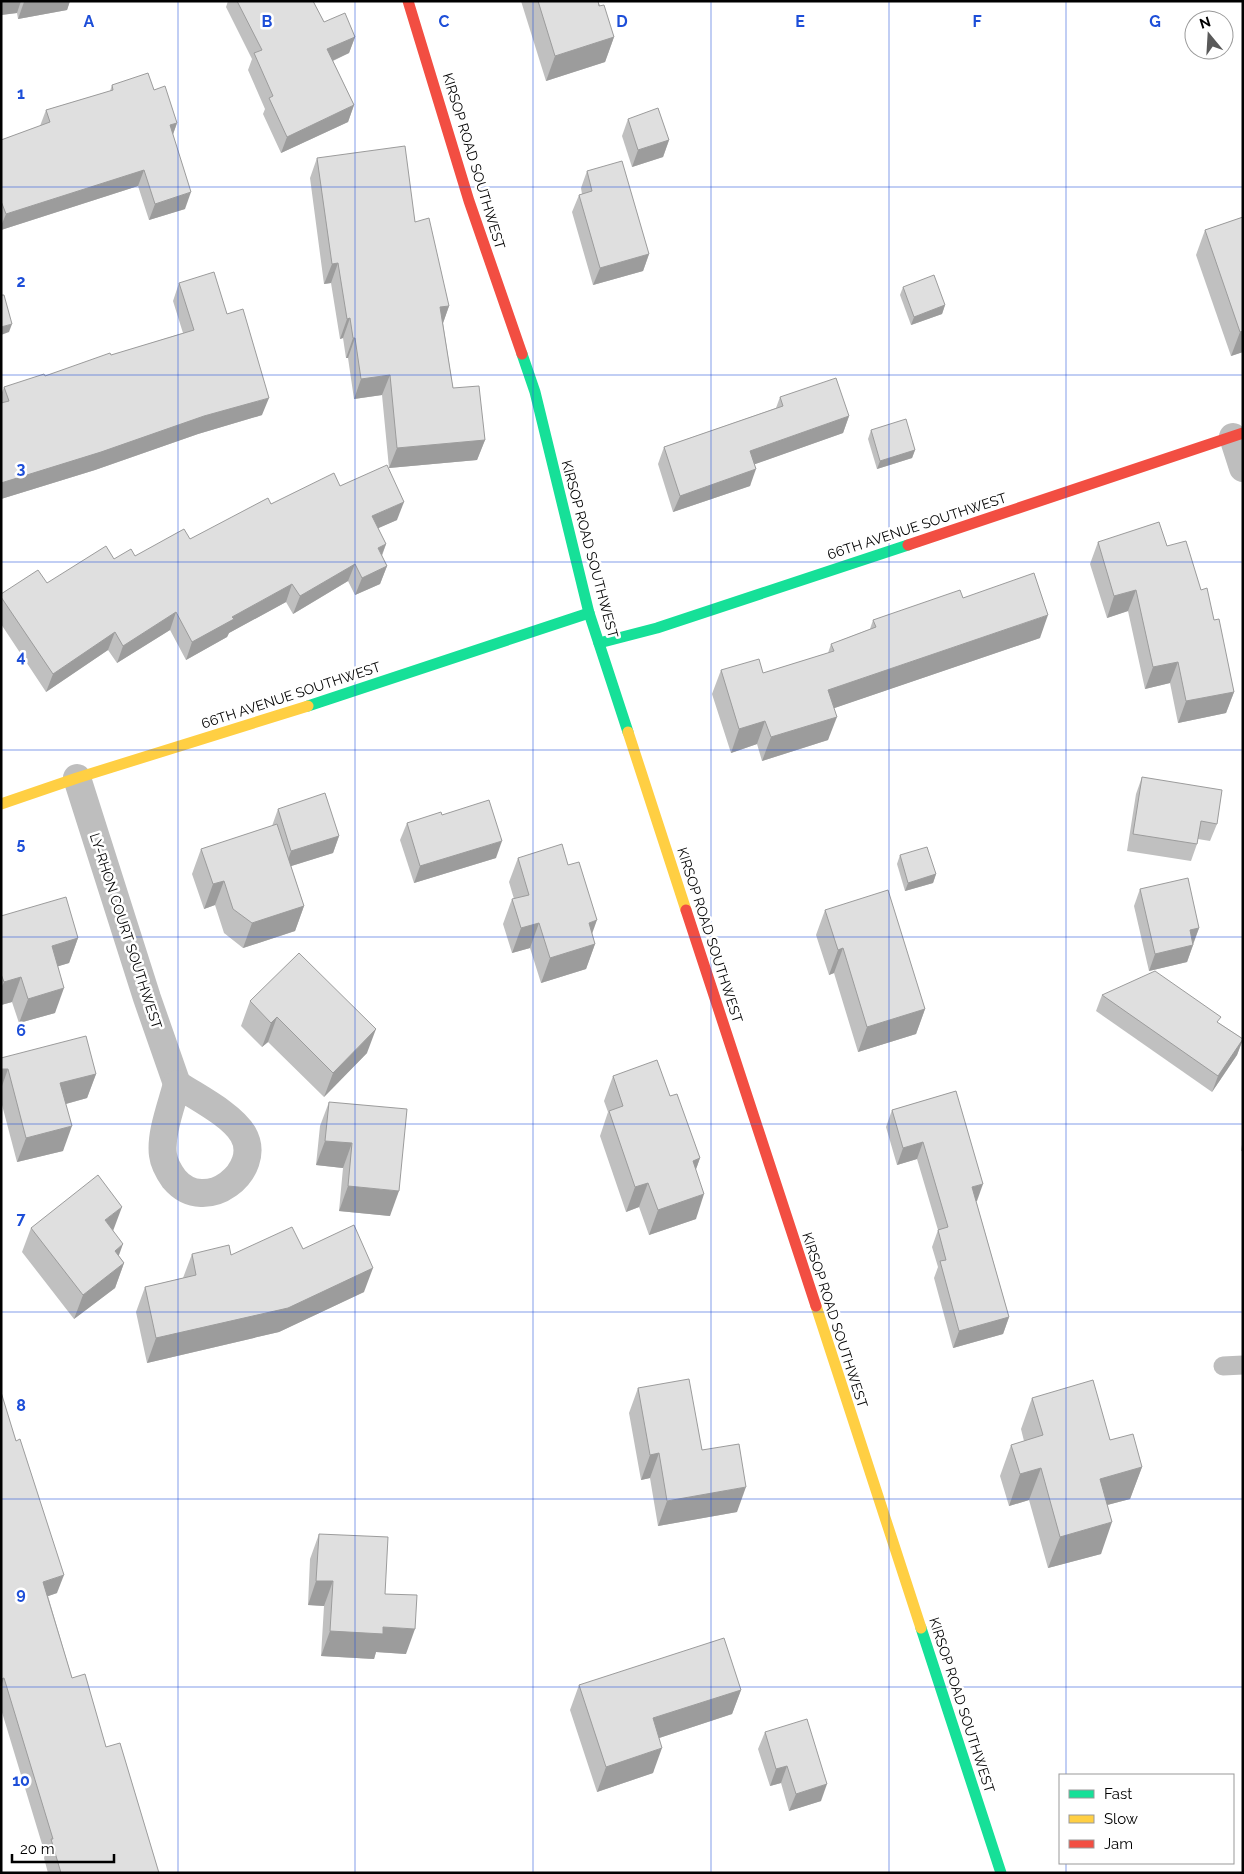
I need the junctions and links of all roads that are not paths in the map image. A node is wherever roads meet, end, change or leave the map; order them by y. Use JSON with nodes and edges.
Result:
{"nodes":[{"id":1,"x":408,"y":1,"type":"edge"},
{"id":2,"x":1238,"y":435,"type":"edge"},
{"id":3,"x":1243,"y":468,"type":"edge"},
{"id":4,"x":589,"y":614,"type":"junction"},
{"id":5,"x":599,"y":643,"type":"junction"},
{"id":6,"x":77,"y":778,"type":"junction"},
{"id":7,"x":1,"y":804,"type":"edge"},
{"id":8,"x":176,"y":1084,"type":"dead end"},
{"id":9,"x":1243,"y":1365,"type":"edge"},
{"id":10,"x":1223,"y":1366,"type":"dead end"},
{"id":11,"x":1001,"y":1873,"type":"edge"}],
"edges":[{"from":1,"to":4,"type":"street","name":"KIRSOP ROAD SOUTHWEST"},
{"from":2,"to":3,"type":"street"},
{"from":2,"to":5,"type":"street","name":"66TH AVENUE SOUTHWEST"},
{"from":4,"to":5,"type":"street","name":"KIRSOP ROAD SOUTHWEST"},
{"from":4,"to":6,"type":"street","name":"66TH AVENUE SOUTHWEST"},
{"from":5,"to":11,"type":"street","name":"KIRSOP ROAD SOUTHWEST"},
{"from":6,"to":7,"type":"street","name":"66TH AVENUE SOUTHWEST"},
{"from":6,"to":8,"type":"street","name":"LY-RHON COURT SOUTHWEST"},
{"from":9,"to":10,"type":"lane"}]}
